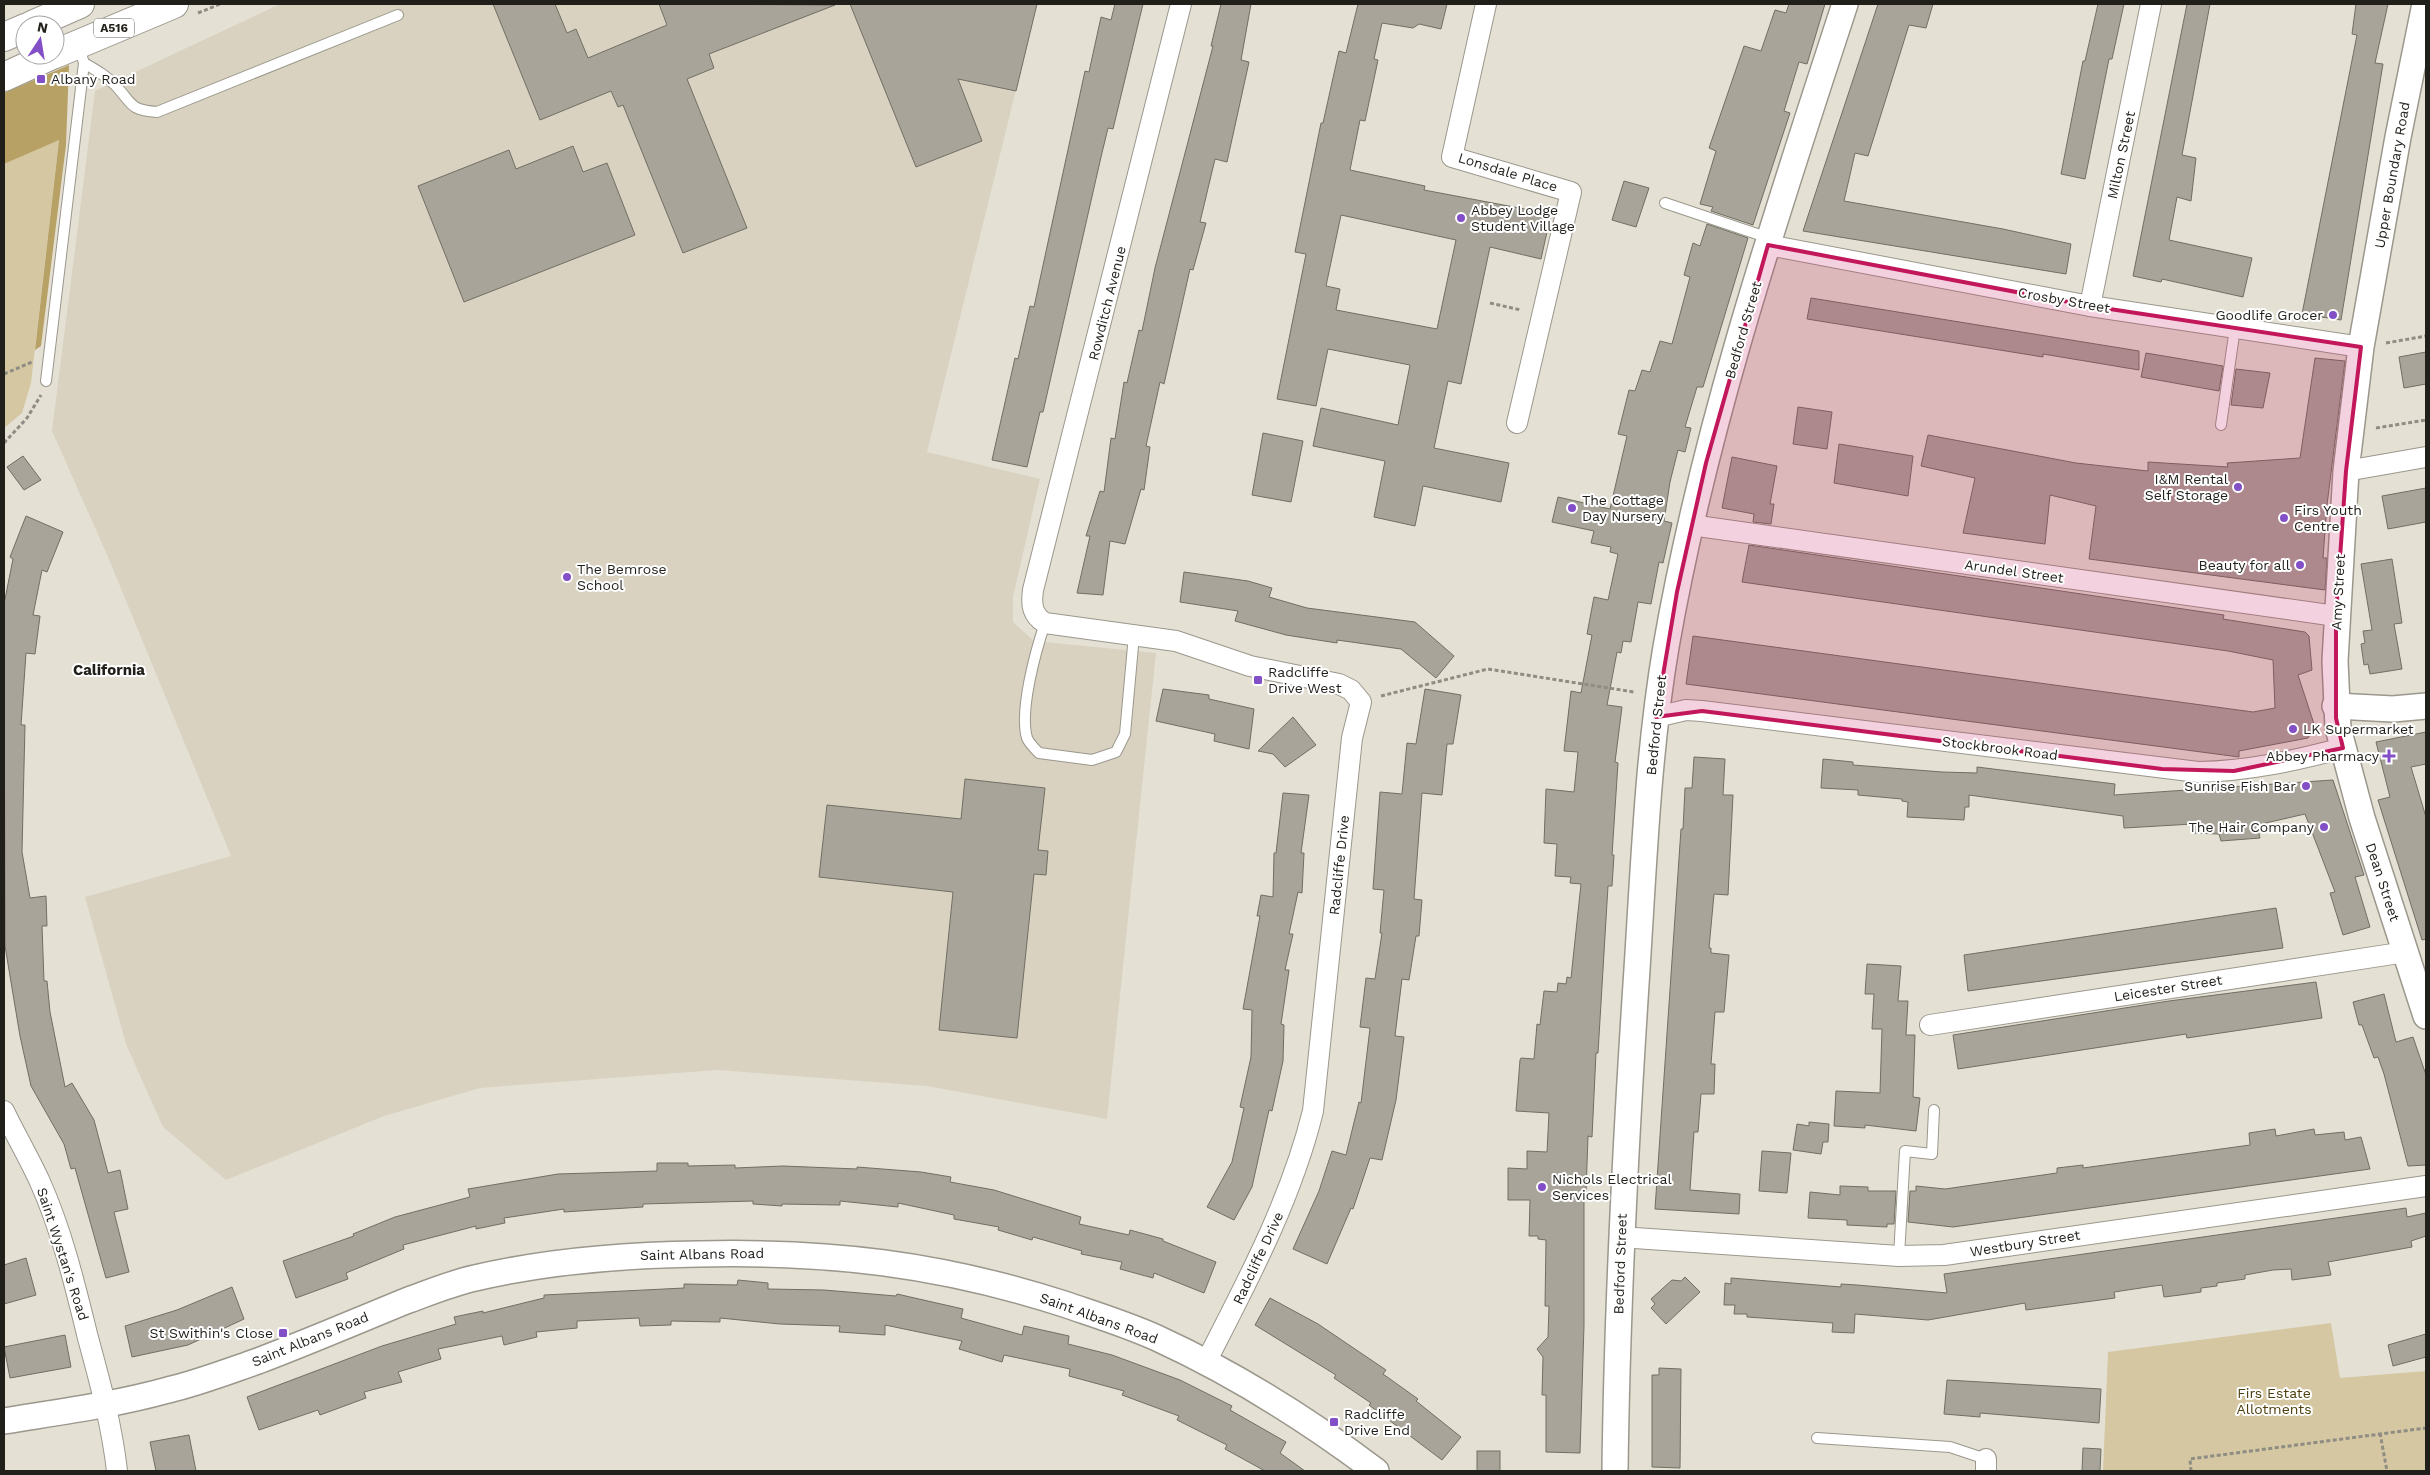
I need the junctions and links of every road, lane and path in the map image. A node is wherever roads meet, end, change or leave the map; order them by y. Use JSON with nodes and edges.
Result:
{"nodes":[{"id":1,"x":80,"y":4,"type":"edge"},
{"id":2,"x":174,"y":4,"type":"edge"},
{"id":3,"x":1181,"y":4,"type":"edge"},
{"id":4,"x":1486,"y":4,"type":"edge"},
{"id":5,"x":1845,"y":4,"type":"edge"},
{"id":6,"x":2151,"y":4,"type":"edge"},
{"id":7,"x":2425,"y":4,"type":"edge"},
{"id":8,"x":55,"y":15,"type":"edge"},
{"id":9,"x":398,"y":15,"type":"dead end"},
{"id":10,"x":67,"y":54,"type":"edge"},
{"id":11,"x":2419,"y":71,"type":"edge"},
{"id":12,"x":4,"y":77,"type":"edge"},
{"id":13,"x":1664,"y":203,"type":"dead end"},
{"id":14,"x":1769,"y":242,"type":"junction"},
{"id":15,"x":1490,"y":303,"type":"dead end"},
{"id":16,"x":2090,"y":306,"type":"junction"},
{"id":17,"x":1542,"y":314,"type":"junction"},
{"id":18,"x":2235,"y":328,"type":"junction"},
{"id":19,"x":2426,"y":336,"type":"edge"},
{"id":20,"x":2361,"y":347,"type":"junction"},
{"id":21,"x":49,"y":356,"type":"junction"},
{"id":22,"x":4,"y":374,"type":"edge"},
{"id":23,"x":46,"y":381,"type":"joint"},
{"id":24,"x":2426,"y":420,"type":"edge"},
{"id":25,"x":1517,"y":423,"type":"dead end"},
{"id":26,"x":2221,"y":425,"type":"dead end"},
{"id":27,"x":2351,"y":432,"type":"junction"},
{"id":28,"x":4,"y":443,"type":"edge"},
{"id":29,"x":2426,"y":457,"type":"edge"},
{"id":30,"x":2346,"y":471,"type":"junction"},
{"id":31,"x":1691,"y":525,"type":"junction"},
{"id":32,"x":2336,"y":616,"type":"junction"},
{"id":33,"x":1046,"y":623,"type":"junction"},
{"id":34,"x":1134,"y":635,"type":"junction"},
{"id":35,"x":1361,"y":702,"type":"junction"},
{"id":36,"x":1657,"y":706,"type":"junction"},
{"id":37,"x":2335,"y":706,"type":"junction"},
{"id":38,"x":2426,"y":706,"type":"edge"},
{"id":39,"x":2343,"y":748,"type":"junction"},
{"id":40,"x":2406,"y":952,"type":"junction"},
{"id":41,"x":2426,"y":1016,"type":"edge"},
{"id":42,"x":1930,"y":1025,"type":"dead end"},
{"id":43,"x":1934,"y":1110,"type":"dead end"},
{"id":44,"x":4,"y":1111,"type":"edge"},
{"id":45,"x":2426,"y":1186,"type":"edge"},
{"id":46,"x":1620,"y":1237,"type":"junction"},
{"id":47,"x":1899,"y":1256,"type":"junction"},
{"id":48,"x":1206,"y":1362,"type":"junction"},
{"id":49,"x":106,"y":1404,"type":"junction"},
{"id":50,"x":4,"y":1421,"type":"edge"},
{"id":51,"x":2426,"y":1428,"type":"edge"},
{"id":52,"x":2380,"y":1433,"type":"junction"},
{"id":53,"x":1817,"y":1438,"type":"dead end"},
{"id":54,"x":1986,"y":1465,"type":"edge"},
{"id":55,"x":117,"y":1471,"type":"edge"},
{"id":56,"x":1376,"y":1471,"type":"edge"},
{"id":57,"x":1615,"y":1471,"type":"edge"},
{"id":58,"x":2191,"y":1471,"type":"edge"},
{"id":59,"x":2387,"y":1471,"type":"edge"}],
"edges":[{"from":1,"to":8,"type":"main road","number":"A516"},
{"from":2,"to":10,"type":"main road","number":"A516"},
{"from":3,"to":33,"type":"street","name":"Rowditch Avenue"},
{"from":4,"to":17,"type":"street","name":"Lonsdale Place"},
{"from":5,"to":14,"type":"street","name":"Bedford Street"},
{"from":6,"to":16,"type":"street","name":"Milton Street"},
{"from":7,"to":11,"type":"street","name":"Upper Boundary Road"},
{"from":9,"to":10,"type":"lane"},
{"from":10,"to":12,"type":"main road","number":"A516"},
{"from":10,"to":21,"type":"lane"},
{"from":11,"to":20,"type":"street","name":"Upper Boundary Road"},
{"from":13,"to":14,"type":"lane"},
{"from":14,"to":16,"type":"street","name":"Crosby Street"},
{"from":14,"to":31,"type":"street","name":"Bedford Street"},
{"from":15,"to":17,"type":"path"},
{"from":16,"to":18,"type":"street","name":"Crosby Street"},
{"from":17,"to":25,"type":"street","name":"Lonsdale Place"},
{"from":18,"to":20,"type":"street","name":"Crosby Street"},
{"from":18,"to":26,"type":"lane"},
{"from":19,"to":20,"type":"path"},
{"from":20,"to":27,"type":"street","name":"Amy Street"},
{"from":21,"to":22,"type":"path"},
{"from":21,"to":23,"type":"lane"},
{"from":23,"to":28,"type":"path"},
{"from":24,"to":27,"type":"path"},
{"from":27,"to":30,"type":"street","name":"Amy Street"},
{"from":29,"to":30,"type":"street"},
{"from":30,"to":32,"type":"street","name":"Amy Street"},
{"from":31,"to":32,"type":"street","name":"Arundel Street"},
{"from":31,"to":36,"type":"street","name":"Bedford Street"},
{"from":32,"to":37,"type":"street","name":"Amy Street"},
{"from":33,"to":34,"type":"street"},
{"from":33,"to":34,"type":"lane"},
{"from":34,"to":35,"type":"street"},
{"from":35,"to":36,"type":"path"},
{"from":35,"to":48,"type":"street","name":"Radcliffe Drive"},
{"from":36,"to":39,"type":"street","name":"Stockbrook Road"},
{"from":36,"to":46,"type":"street","name":"Bedford Street"},
{"from":37,"to":38,"type":"street"},
{"from":37,"to":39,"type":"street","name":"Amy Street"},
{"from":39,"to":40,"type":"street","name":"Dean Street"},
{"from":40,"to":41,"type":"street","name":"Dean Street"},
{"from":40,"to":42,"type":"street","name":"Leicester Street"},
{"from":43,"to":47,"type":"lane"},
{"from":44,"to":49,"type":"street","name":"Saint Wystan's Road"},
{"from":45,"to":47,"type":"street","name":"Westbury Street"},
{"from":46,"to":47,"type":"street","name":"Westbury Street"},
{"from":46,"to":57,"type":"street","name":"Bedford Street"},
{"from":48,"to":49,"type":"street","name":"Saint Albans Road"},
{"from":48,"to":56,"type":"street","name":"Saint Albans Road"},
{"from":49,"to":50,"type":"street","name":"Saint Albans Road"},
{"from":49,"to":55,"type":"street","name":"Saint Wystan's Road"},
{"from":51,"to":52,"type":"path"},
{"from":52,"to":58,"type":"path"},
{"from":52,"to":59,"type":"path"},
{"from":53,"to":54,"type":"lane"}]}
